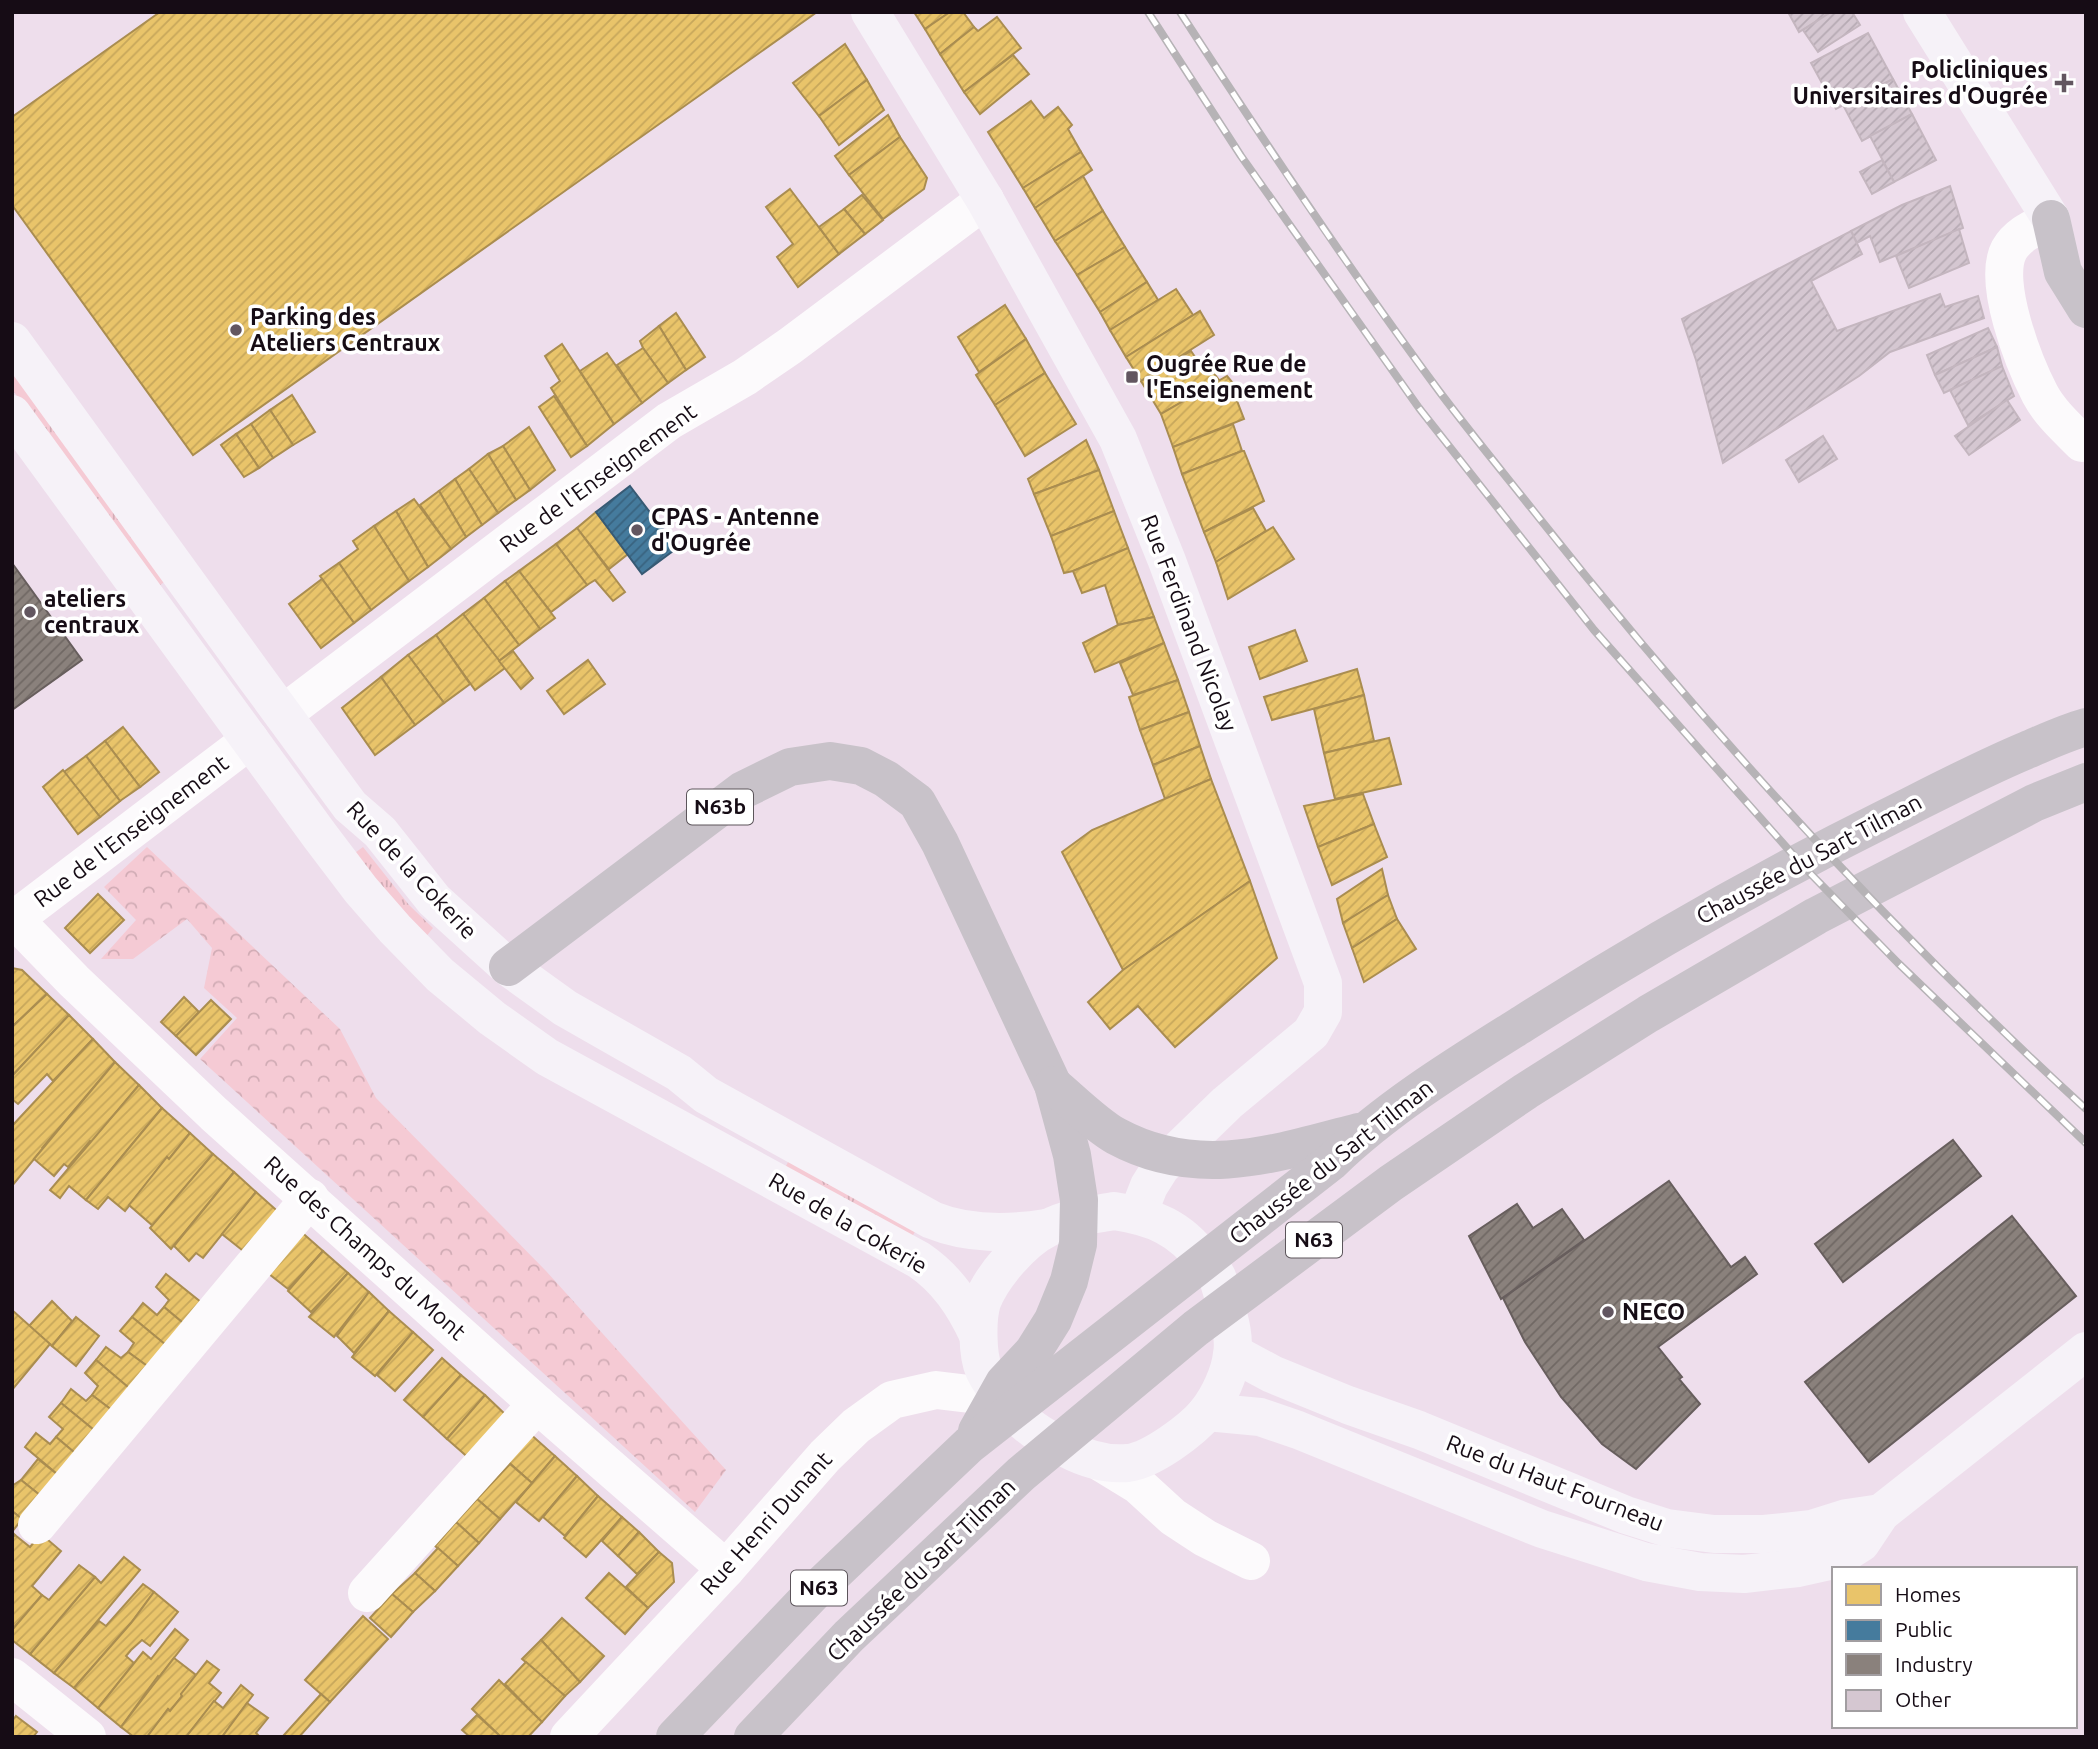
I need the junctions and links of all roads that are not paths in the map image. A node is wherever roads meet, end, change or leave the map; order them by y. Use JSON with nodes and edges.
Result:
{"nodes":[{"id":1,"x":870,"y":12,"type":"edge"},
{"id":2,"x":1922,"y":12,"type":"edge"},
{"id":3,"x":985,"y":200,"type":"junction"},
{"id":4,"x":2052,"y":219,"type":"junction"},
{"id":5,"x":2086,"y":241,"type":"edge"},
{"id":6,"x":2086,"y":309,"type":"edge"},
{"id":7,"x":12,"y":341,"type":"edge"},
{"id":8,"x":12,"y":414,"type":"edge"},
{"id":9,"x":2082,"y":443,"type":"dead end"},
{"id":10,"x":283,"y":714,"type":"junction"},
{"id":11,"x":2081,"y":726,"type":"edge"},
{"id":12,"x":250,"y":740,"type":"junction"},
{"id":13,"x":2086,"y":782,"type":"edge"},
{"id":14,"x":2086,"y":799,"type":"edge"},
{"id":15,"x":2018,"y":811,"type":"junction"},
{"id":16,"x":13,"y":919,"type":"edge"},
{"id":17,"x":508,"y":967,"type":"junction"},
{"id":18,"x":1053,"y":1084,"type":"junction"},
{"id":19,"x":1363,"y":1131,"type":"junction"},
{"id":20,"x":310,"y":1198,"type":"junction"},
{"id":21,"x":1138,"y":1214,"type":"junction"},
{"id":22,"x":1046,"y":1228,"type":"junction"},
{"id":23,"x":978,"y":1335,"type":"junction"},
{"id":24,"x":2086,"y":1351,"type":"edge"},
{"id":25,"x":1233,"y":1353,"type":"junction"},
{"id":26,"x":1003,"y":1398,"type":"junction"},
{"id":27,"x":537,"y":1404,"type":"junction"},
{"id":28,"x":1208,"y":1412,"type":"junction"},
{"id":29,"x":969,"y":1445,"type":"junction"},
{"id":30,"x":1102,"y":1463,"type":"junction"},
{"id":31,"x":1881,"y":1513,"type":"junction"},
{"id":32,"x":37,"y":1525,"type":"dead end"},
{"id":33,"x":1251,"y":1561,"type":"dead end"},
{"id":34,"x":726,"y":1569,"type":"junction"},
{"id":35,"x":367,"y":1593,"type":"dead end"},
{"id":36,"x":12,"y":1677,"type":"edge"},
{"id":37,"x":87,"y":1737,"type":"edge"},
{"id":38,"x":569,"y":1737,"type":"edge"},
{"id":39,"x":676,"y":1737,"type":"edge"},
{"id":40,"x":753,"y":1737,"type":"edge"}],
"edges":[{"from":1,"to":3,"type":"main road","name":"Rue Ferdinand Nicolay"},
{"from":2,"to":4,"type":"main road"},
{"from":3,"to":10,"type":"street","name":"Rue de l'Enseignement"},
{"from":3,"to":21,"type":"main road","name":"Rue Ferdinand Nicolay"},
{"from":4,"to":5,"type":"highway"},
{"from":4,"to":6,"type":"highway"},
{"from":4,"to":9,"type":"street"},
{"from":7,"to":10,"type":"main road","name":"Rue de la Cokerie"},
{"from":8,"to":12,"type":"main road","name":"Rue de la Cokerie"},
{"from":10,"to":17,"type":"main road","name":"Rue de la Cokerie"},
{"from":11,"to":19,"type":"highway","name":"Chaussée du Sart Tilman","number":"N63"},
{"from":12,"to":16,"type":"street","name":"Rue de l'Enseignement"},
{"from":12,"to":23,"type":"main road","name":"Rue de la Cokerie"},
{"from":13,"to":15,"type":"highway","name":"Chaussée du Sart Tilman","number":"N63"},
{"from":14,"to":15,"type":"highway"},
{"from":15,"to":40,"type":"highway","name":"Chaussée du Sart Tilman","number":"N63"},
{"from":16,"to":20,"type":"street","name":"Rue des Champs du Mont"},
{"from":17,"to":18,"type":"highway","number":"N63b"},
{"from":17,"to":22,"type":"main road","name":"Rue de la Cokerie"},
{"from":18,"to":19,"type":"highway"},
{"from":18,"to":29,"type":"highway"},
{"from":19,"to":29,"type":"highway","name":"Chaussée du Sart Tilman","number":"N63"},
{"from":20,"to":27,"type":"street","name":"Rue des Champs du Mont"},
{"from":20,"to":32,"type":"street"},
{"from":21,"to":22,"type":"main road"},
{"from":21,"to":25,"type":"main road"},
{"from":22,"to":23,"type":"main road"},
{"from":23,"to":26,"type":"main road"},
{"from":24,"to":31,"type":"main road"},
{"from":25,"to":28,"type":"main road"},
{"from":25,"to":31,"type":"main road","name":"Rue du Haut Fourneau"},
{"from":26,"to":30,"type":"main road"},
{"from":26,"to":34,"type":"street","name":"Rue Henri Dunant"},
{"from":27,"to":34,"type":"street","name":"Rue des Champs du Mont"},
{"from":27,"to":35,"type":"street"},
{"from":28,"to":30,"type":"main road"},
{"from":28,"to":31,"type":"main road","name":"Rue du Haut Fourneau"},
{"from":29,"to":39,"type":"highway","name":"Chaussée du Sart Tilman","number":"N63"},
{"from":30,"to":33,"type":"street"},
{"from":34,"to":38,"type":"street","name":"Rue Henri Dunant"},
{"from":36,"to":37,"type":"street"}]}
